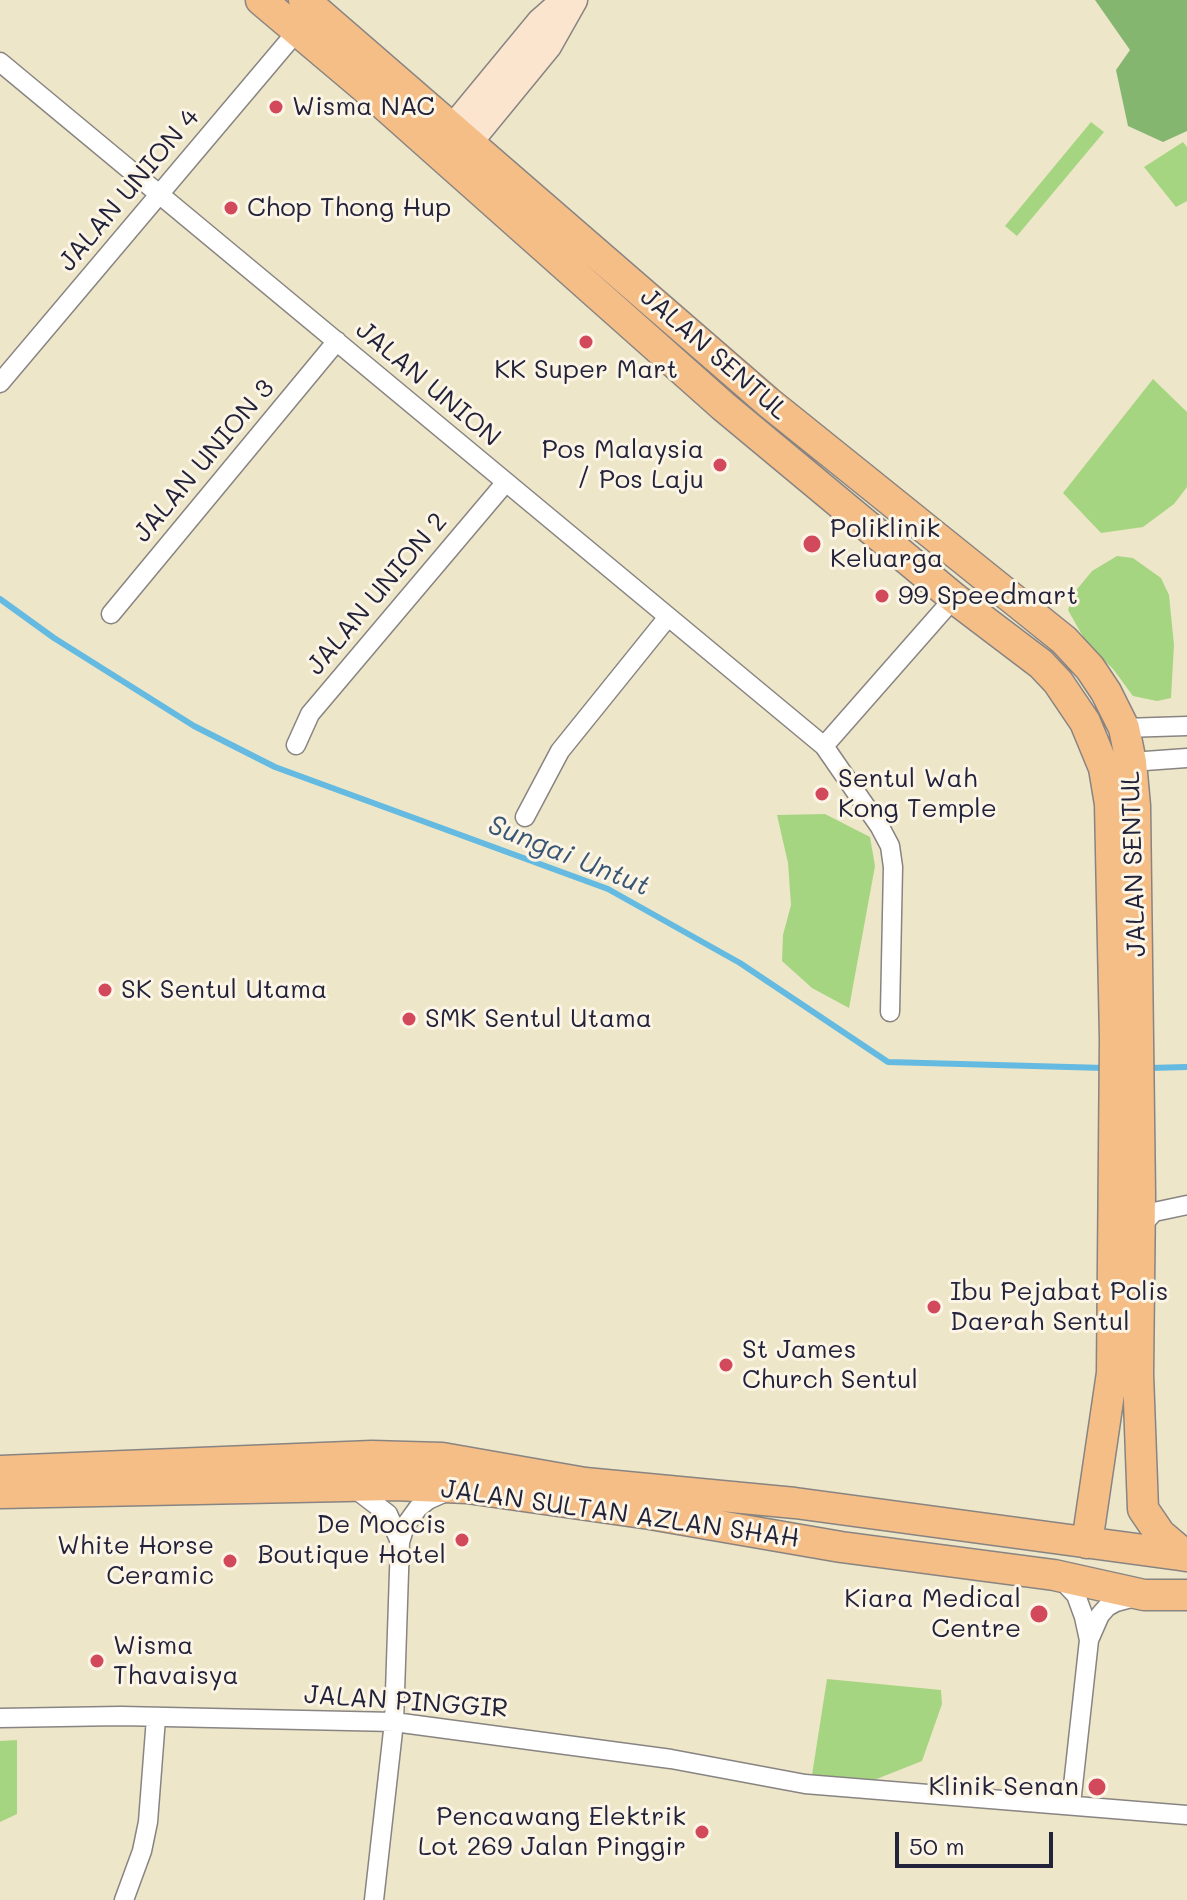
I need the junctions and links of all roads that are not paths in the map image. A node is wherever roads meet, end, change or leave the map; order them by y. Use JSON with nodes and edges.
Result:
{"nodes":[{"id":1,"x":261,"y":0,"type":"edge"},
{"id":2,"x":304,"y":0,"type":"edge"},
{"id":3,"x":565,"y":0,"type":"edge"},
{"id":4,"x":574,"y":0,"type":"edge"},
{"id":5,"x":298,"y":30,"type":"junction"},
{"id":6,"x":0,"y":62,"type":"edge"},
{"id":7,"x":452,"y":146,"type":"junction"},
{"id":8,"x":160,"y":194,"type":"junction"},
{"id":9,"x":337,"y":341,"type":"junction"},
{"id":10,"x":0,"y":383,"type":"edge"},
{"id":11,"x":506,"y":482,"type":"junction"},
{"id":12,"x":954,"y":598,"type":"junction"},
{"id":13,"x":111,"y":614,"type":"dead end"},
{"id":14,"x":668,"y":617,"type":"junction"},
{"id":15,"x":1187,"y":726,"type":"edge"},
{"id":16,"x":1124,"y":728,"type":"junction"},
{"id":17,"x":296,"y":745,"type":"dead end"},
{"id":18,"x":824,"y":746,"type":"junction"},
{"id":19,"x":1187,"y":758,"type":"edge"},
{"id":20,"x":1131,"y":762,"type":"junction"},
{"id":21,"x":525,"y":817,"type":"dead end"},
{"id":22,"x":890,"y":1012,"type":"dead end"},
{"id":23,"x":1126,"y":1038,"type":"junction"},
{"id":24,"x":1126,"y":1090,"type":"junction"},
{"id":25,"x":1187,"y":1205,"type":"edge"},
{"id":26,"x":1139,"y":1228,"type":"junction"},
{"id":27,"x":0,"y":1471,"type":"edge"},
{"id":28,"x":351,"y":1486,"type":"junction"},
{"id":29,"x":467,"y":1488,"type":"junction"},
{"id":30,"x":0,"y":1493,"type":"edge"},
{"id":31,"x":400,"y":1542,"type":"junction"},
{"id":32,"x":1087,"y":1543,"type":"junction"},
{"id":33,"x":1187,"y":1556,"type":"edge"},
{"id":34,"x":1054,"y":1575,"type":"junction"},
{"id":35,"x":1187,"y":1592,"type":"edge"},
{"id":36,"x":1144,"y":1595,"type":"junction"},
{"id":37,"x":1089,"y":1640,"type":"junction"},
{"id":38,"x":0,"y":1718,"type":"edge"},
{"id":39,"x":156,"y":1718,"type":"junction"},
{"id":40,"x":394,"y":1722,"type":"junction"},
{"id":41,"x":1071,"y":1804,"type":"junction"},
{"id":42,"x":1187,"y":1815,"type":"edge"},
{"id":43,"x":124,"y":1900,"type":"edge"},
{"id":44,"x":374,"y":1900,"type":"edge"}],
"edges":[{"from":1,"to":5,"type":"main road","name":"JALAN SENTUL"},
{"from":2,"to":7,"type":"main road","name":"JALAN SENTUL"},
{"from":3,"to":7,"type":"main road"},
{"from":4,"to":7,"type":"main road"},
{"from":5,"to":7,"type":"main road","name":"JALAN SENTUL"},
{"from":5,"to":8,"type":"street","name":"JALAN UNION 4"},
{"from":6,"to":8,"type":"street","name":"JALAN UNION"},
{"from":7,"to":12,"type":"main road","name":"JALAN SENTUL"},
{"from":7,"to":16,"type":"main road","name":"JALAN SENTUL"},
{"from":8,"to":9,"type":"street","name":"JALAN UNION"},
{"from":8,"to":10,"type":"street","name":"JALAN UNION 4"},
{"from":9,"to":11,"type":"street","name":"JALAN UNION"},
{"from":9,"to":13,"type":"street","name":"JALAN UNION 3"},
{"from":11,"to":14,"type":"street","name":"JALAN UNION"},
{"from":11,"to":17,"type":"street","name":"JALAN UNION 2"},
{"from":12,"to":18,"type":"street"},
{"from":12,"to":23,"type":"main road","name":"JALAN SENTUL"},
{"from":14,"to":18,"type":"street","name":"JALAN UNION"},
{"from":14,"to":21,"type":"street"},
{"from":15,"to":16,"type":"street"},
{"from":16,"to":20,"type":"main road","name":"JALAN SENTUL"},
{"from":18,"to":22,"type":"street","name":"JALAN UNION"},
{"from":19,"to":20,"type":"street"},
{"from":20,"to":23,"type":"main road","name":"JALAN SENTUL"},
{"from":23,"to":24,"type":"main road","name":"JALAN SENTUL"},
{"from":24,"to":26,"type":"main road","name":"JALAN SENTUL"},
{"from":24,"to":32,"type":"main road","name":"JALAN SENTUL"},
{"from":25,"to":26,"type":"street"},
{"from":26,"to":33,"type":"main road","name":"JALAN SENTUL"},
{"from":27,"to":32,"type":"main road","name":"JALAN SULTAN AZLAN SHAH"},
{"from":28,"to":29,"type":"main road","name":"JALAN SULTAN AZLAN SHAH"},
{"from":28,"to":30,"type":"main road","name":"JALAN SULTAN AZLAN SHAH"},
{"from":28,"to":31,"type":"street"},
{"from":29,"to":31,"type":"street"},
{"from":29,"to":34,"type":"main road","name":"JALAN SULTAN AZLAN SHAH"},
{"from":31,"to":40,"type":"street"},
{"from":32,"to":33,"type":"main road","name":"JALAN SULTAN AZLAN SHAH"},
{"from":32,"to":35,"type":"main road"},
{"from":34,"to":36,"type":"main road","name":"JALAN SULTAN AZLAN SHAH"},
{"from":34,"to":37,"type":"street"},
{"from":35,"to":36,"type":"main road","name":"JALAN SULTAN AZLAN SHAH"},
{"from":36,"to":37,"type":"street"},
{"from":37,"to":41,"type":"street"},
{"from":38,"to":39,"type":"street","name":"JALAN PINGGIR"},
{"from":39,"to":40,"type":"street","name":"JALAN PINGGIR"},
{"from":39,"to":43,"type":"street"},
{"from":40,"to":41,"type":"street","name":"JALAN PINGGIR"},
{"from":40,"to":44,"type":"street"},
{"from":41,"to":42,"type":"street","name":"JALAN PINGGIR"}]}
